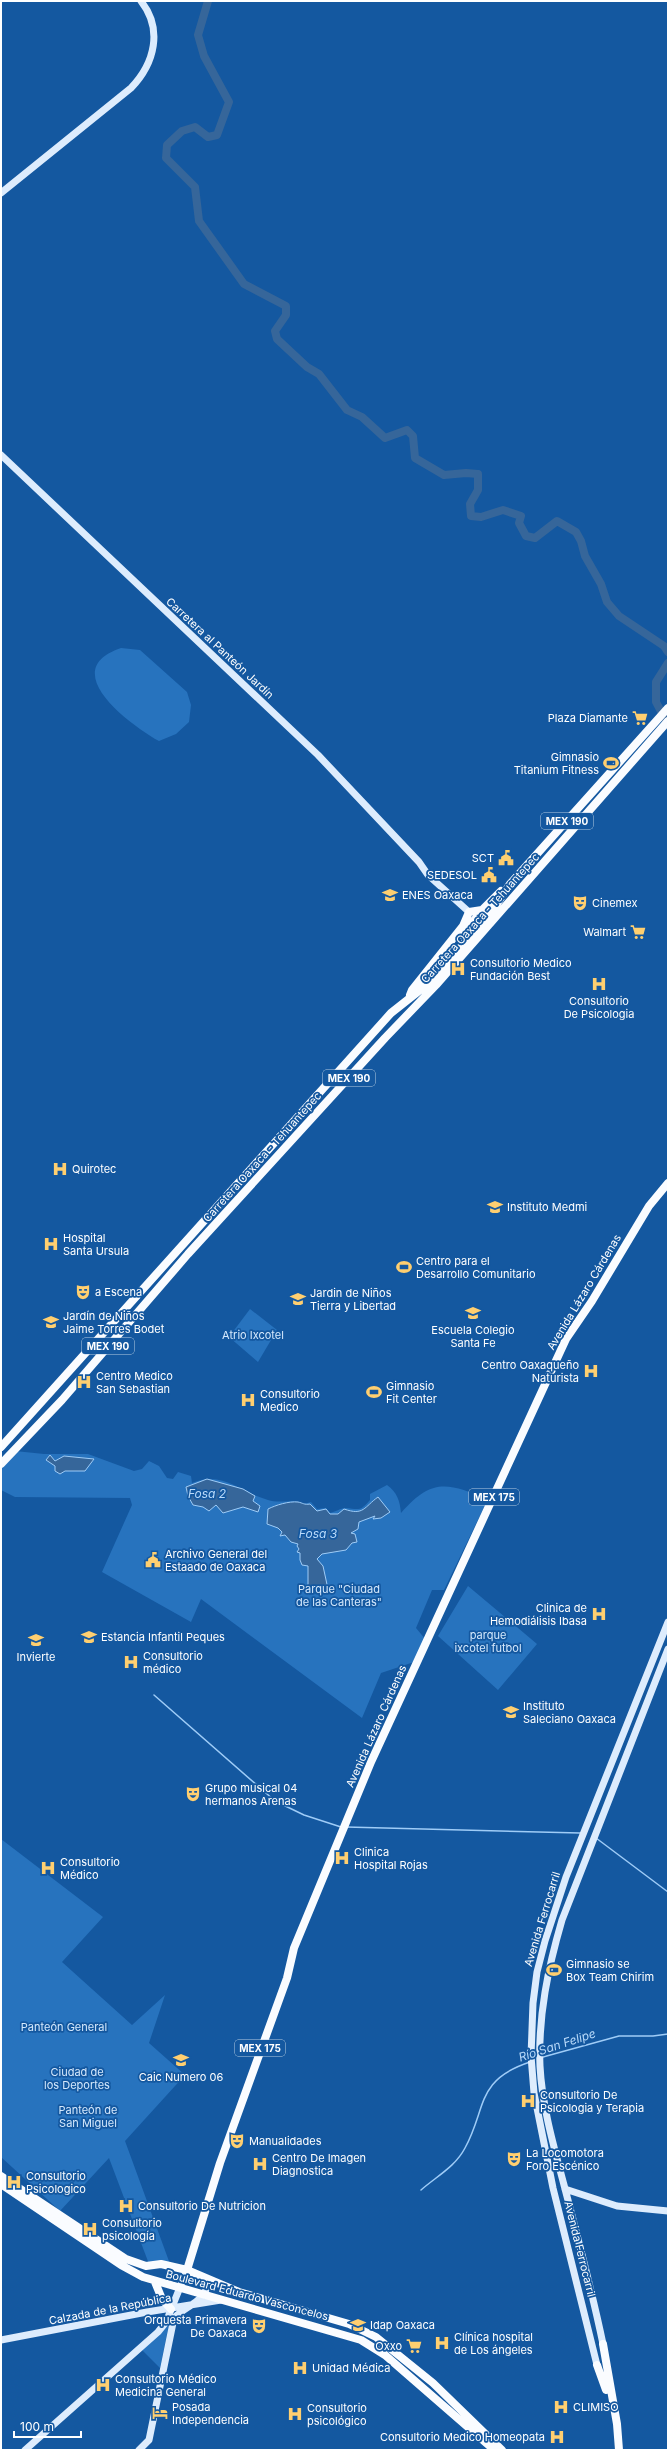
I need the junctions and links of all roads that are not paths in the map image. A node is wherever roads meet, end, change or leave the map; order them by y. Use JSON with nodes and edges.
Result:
{"nodes":[{"id":1,"x":141,"y":1,"type":"edge"},
{"id":2,"x":1,"y":193,"type":"edge"},
{"id":3,"x":1,"y":455,"type":"edge"},
{"id":4,"x":666,"y":710,"type":"edge"},
{"id":5,"x":666,"y":724,"type":"edge"},
{"id":6,"x":510,"y":884,"type":"junction"},
{"id":7,"x":476,"y":919,"type":"junction"},
{"id":8,"x":419,"y":990,"type":"junction"},
{"id":9,"x":410,"y":995,"type":"junction"},
{"id":10,"x":400,"y":1022,"type":"junction"},
{"id":11,"x":668,"y":1183,"type":"edge"},
{"id":12,"x":1,"y":1447,"type":"edge"},
{"id":13,"x":1,"y":1464,"type":"edge"},
{"id":14,"x":668,"y":1622,"type":"edge"},
{"id":15,"x":668,"y":1649,"type":"edge"},
{"id":16,"x":1,"y":2176,"type":"edge"},
{"id":17,"x":1,"y":2184,"type":"edge"},
{"id":18,"x":565,"y":2189,"type":"junction"},
{"id":19,"x":668,"y":2211,"type":"edge"},
{"id":20,"x":187,"y":2270,"type":"junction"},
{"id":21,"x":207,"y":2280,"type":"junction"},
{"id":22,"x":155,"y":2282,"type":"junction"},
{"id":23,"x":179,"y":2288,"type":"junction"},
{"id":24,"x":205,"y":2295,"type":"junction"},
{"id":25,"x":162,"y":2299,"type":"junction"},
{"id":26,"x":223,"y":2300,"type":"junction"},
{"id":27,"x":191,"y":2305,"type":"junction"},
{"id":28,"x":171,"y":2309,"type":"junction"},
{"id":29,"x":147,"y":2312,"type":"junction"},
{"id":30,"x":349,"y":2324,"type":"junction"},
{"id":31,"x":158,"y":2332,"type":"junction"},
{"id":32,"x":346,"y":2334,"type":"junction"},
{"id":33,"x":1,"y":2340,"type":"edge"},
{"id":34,"x":168,"y":2341,"type":"junction"},
{"id":35,"x":603,"y":2344,"type":"joint"},
{"id":36,"x":597,"y":2365,"type":"joint"},
{"id":37,"x":614,"y":2423,"type":"junction"},
{"id":38,"x":25,"y":2450,"type":"edge"},
{"id":39,"x":139,"y":2450,"type":"edge"},
{"id":40,"x":494,"y":2450,"type":"edge"},
{"id":41,"x":502,"y":2450,"type":"edge"},
{"id":42,"x":614,"y":2450,"type":"edge"},
{"id":43,"x":618,"y":2450,"type":"edge"}],
"edges":[{"from":1,"to":2,"type":"main road"},
{"from":3,"to":7,"type":"main road","name":"Carretera al Panteón Jardín"},
{"from":4,"to":6,"type":"main road","name":"Carretera Oaxaca - Tehuantepec","number":"MEX 190"},
{"from":5,"to":7,"type":"main road","name":"Carretera Oaxaca - Tehuantepec","number":"MEX 190"},
{"from":6,"to":7,"type":"main road","name":"Carretera Oaxaca - Tehuantepec","number":"MEX 190"},
{"from":6,"to":7,"type":"main road"},
{"from":7,"to":8,"type":"main road","name":"Carretera Oaxaca - Tehuantepec","number":"MEX 190"},
{"from":7,"to":9,"type":"main road"},
{"from":7,"to":10,"type":"main road","name":"Carretera Oaxaca - Tehuantepec","number":"MEX 190"},
{"from":8,"to":9,"type":"main road","name":"Carretera Oaxaca - Tehuantepec","number":"MEX 190"},
{"from":8,"to":10,"type":"main road"},
{"from":9,"to":12,"type":"main road","name":"Carretera Oaxaca - Tehuantepec","number":"MEX 190"},
{"from":10,"to":13,"type":"main road","name":"Carretera Oaxaca - Tehuantepec","number":"MEX 190"},
{"from":11,"to":20,"type":"main road","name":"Avenida Lázaro Cárdenas","number":"MEX 175"},
{"from":14,"to":36,"type":"main road","name":"Avenida Ferrocarril"},
{"from":15,"to":18,"type":"main road","name":"Avenida Ferrocarril"},
{"from":16,"to":20,"type":"main road","name":"Boulevard Eduardo Vasconcelos"},
{"from":17,"to":22,"type":"main road","name":"Boulevard Eduardo Vasconcelos"},
{"from":18,"to":19,"type":"main road"},
{"from":18,"to":35,"type":"main road","name":"Avenida Ferrocarril"},
{"from":20,"to":21,"type":"main road","name":"Boulevard Eduardo Vasconcelos"},
{"from":20,"to":23,"type":"main road","name":"Avenida Lázaro Cárdenas"},
{"from":21,"to":24,"type":"main road"},
{"from":21,"to":30,"type":"main road","name":"Boulevard Eduardo Vasconcelos"},
{"from":22,"to":23,"type":"main road","name":"Boulevard Eduardo Vasconcelos"},
{"from":22,"to":25,"type":"main road"},
{"from":23,"to":24,"type":"main road","name":"Boulevard Eduardo Vasconcelos"},
{"from":23,"to":28,"type":"main road","name":"Avenida Lázaro Cárdenas"},
{"from":24,"to":26,"type":"main road","name":"Boulevard Eduardo Vasconcelos"},
{"from":24,"to":27,"type":"main road"},
{"from":25,"to":28,"type":"main road"},
{"from":25,"to":29,"type":"main road"},
{"from":26,"to":27,"type":"main road","name":"Calzada de la República"},
{"from":26,"to":32,"type":"main road","name":"Boulevard Eduardo Vasconcelos"},
{"from":27,"to":28,"type":"main road","name":"Calzada de la República"},
{"from":27,"to":34,"type":"main road"},
{"from":28,"to":29,"type":"main road","name":"Calzada de la República"},
{"from":28,"to":31,"type":"main road","name":"Avenida Lázaro Cárdenas"},
{"from":29,"to":33,"type":"main road","name":"Calzada de la República"},
{"from":30,"to":32,"type":"main road"},
{"from":30,"to":41,"type":"main road","name":"Boulevard Eduardo Vasconcelos"},
{"from":31,"to":34,"type":"main road"},
{"from":31,"to":38,"type":"main road","name":"Avenida Lázaro Cárdenas"},
{"from":32,"to":40,"type":"main road","name":"Boulevard Eduardo Vasconcelos"},
{"from":34,"to":39,"type":"main road"},
{"from":35,"to":37,"type":"main road","name":"Avenida Ferrocarril"},
{"from":36,"to":37,"type":"main road","name":"Avenida Ferrocarril"},
{"from":37,"to":42,"type":"main road"},
{"from":37,"to":43,"type":"main road"}]}
